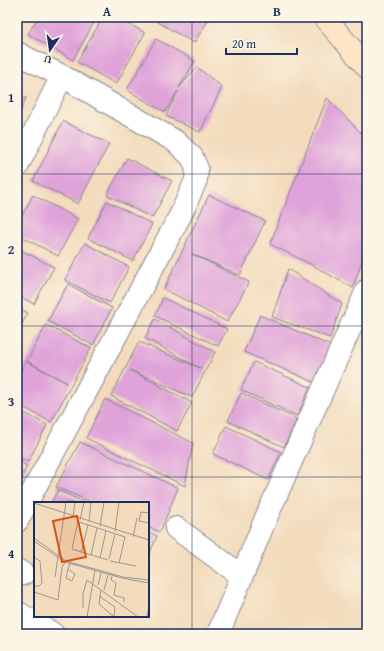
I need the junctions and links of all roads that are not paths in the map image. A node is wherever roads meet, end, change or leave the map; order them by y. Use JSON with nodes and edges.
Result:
{"nodes":[{"id":1,"x":324,"y":17,"type":"edge"},
{"id":2,"x":17,"y":53,"type":"edge"},
{"id":3,"x":367,"y":67,"type":"edge"},
{"id":4,"x":62,"y":76,"type":"junction"},
{"id":5,"x":17,"y":167,"type":"edge"},
{"id":6,"x":367,"y":290,"type":"edge"},
{"id":7,"x":17,"y":521,"type":"edge"},
{"id":8,"x":176,"y":528,"type":"dead end"},
{"id":9,"x":242,"y":576,"type":"junction"},
{"id":10,"x":17,"y":612,"type":"edge"},
{"id":11,"x":53,"y":634,"type":"edge"},
{"id":12,"x":218,"y":634,"type":"edge"}],
"edges":[{"from":1,"to":3,"type":"street"},
{"from":2,"to":4,"type":"street"},
{"from":4,"to":5,"type":"street"},
{"from":4,"to":7,"type":"street"},
{"from":6,"to":9,"type":"street"},
{"from":8,"to":9,"type":"street"},
{"from":9,"to":12,"type":"street"},
{"from":10,"to":11,"type":"street"}]}
